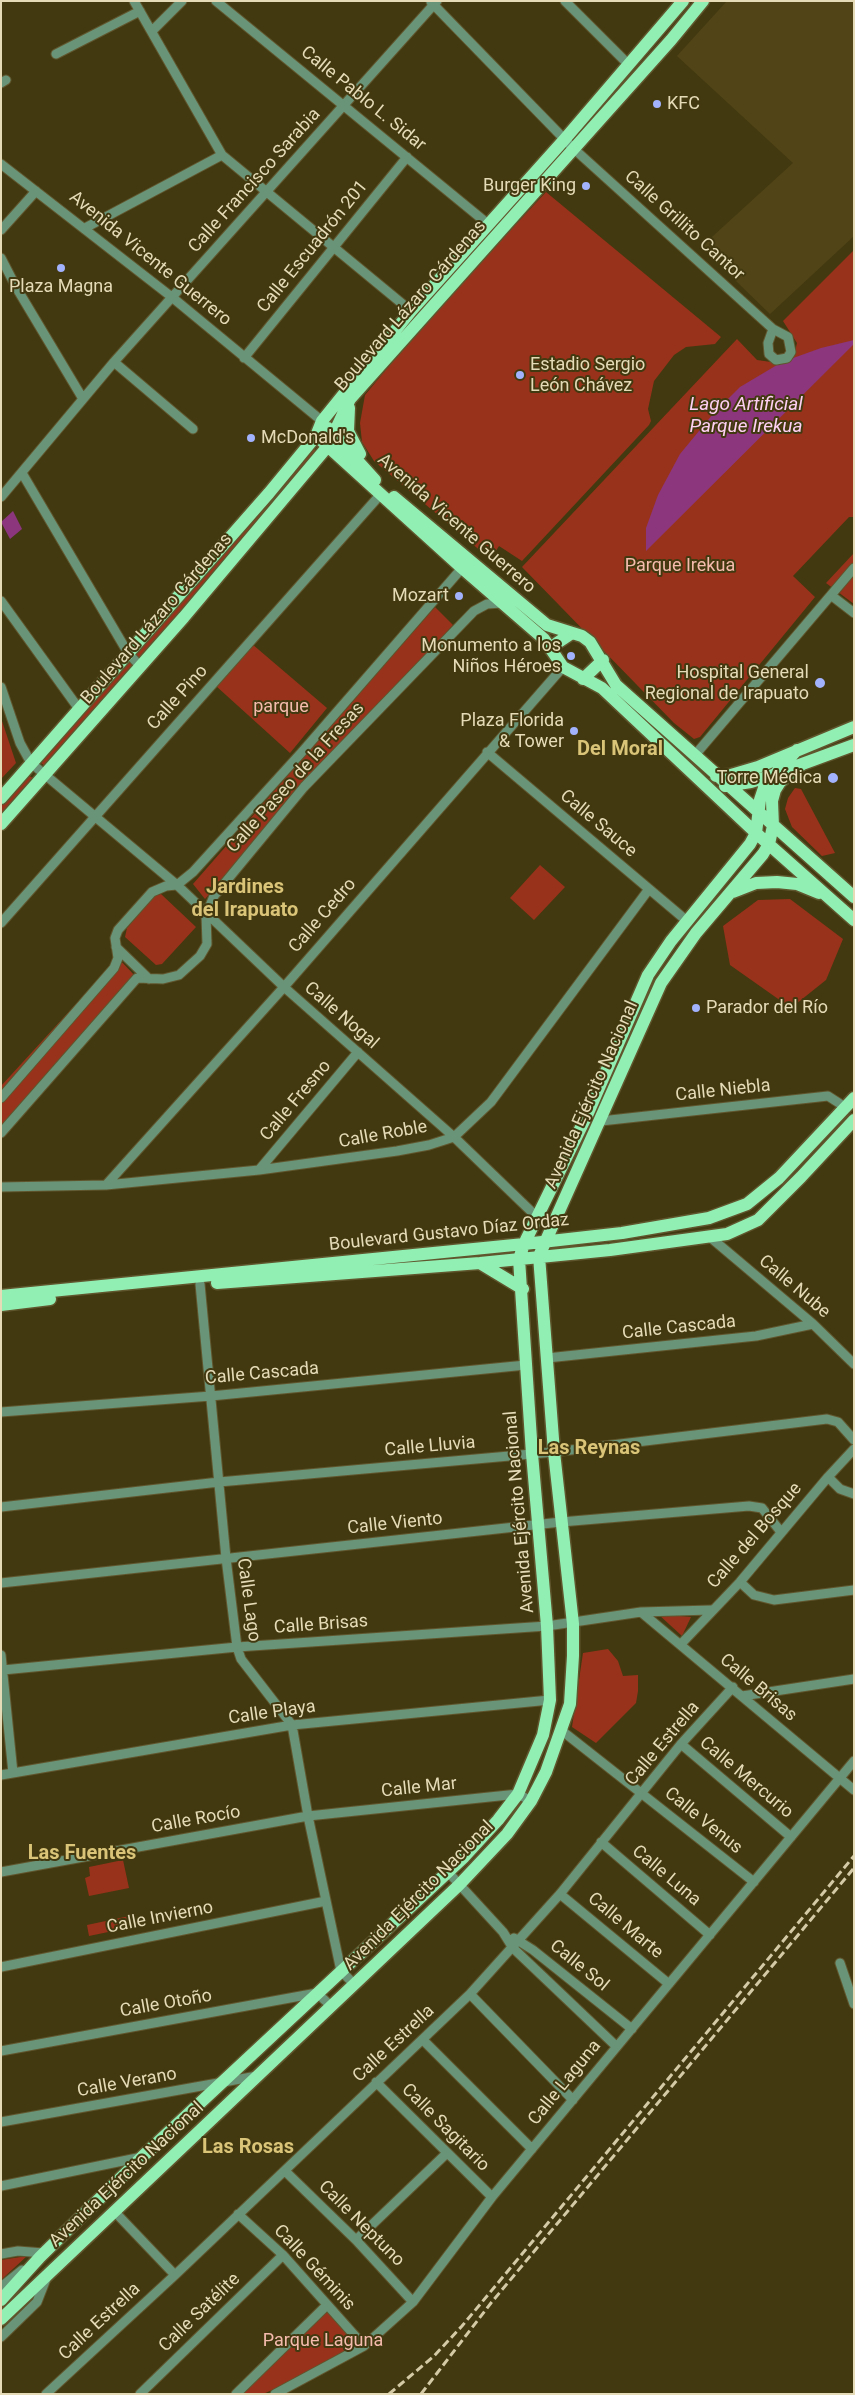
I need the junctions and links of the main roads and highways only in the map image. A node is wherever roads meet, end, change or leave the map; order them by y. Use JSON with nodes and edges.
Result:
{"nodes":[{"id":1,"x":683,"y":1,"type":"edge"},
{"id":2,"x":703,"y":1,"type":"edge"},
{"id":3,"x":569,"y":144,"type":"junction"},
{"id":4,"x":350,"y":399,"type":"junction"},
{"id":5,"x":322,"y":421,"type":"junction"},
{"id":6,"x":333,"y":434,"type":"junction"},
{"id":7,"x":316,"y":436,"type":"junction"},
{"id":8,"x":328,"y":446,"type":"junction"},
{"id":9,"x":378,"y":489,"type":"junction"},
{"id":10,"x":572,"y":633,"type":"junction"},
{"id":11,"x":552,"y":650,"type":"junction"},
{"id":12,"x":603,"y":660,"type":"junction"},
{"id":13,"x":583,"y":679,"type":"junction"},
{"id":14,"x":854,"y":727,"type":"edge"},
{"id":15,"x":854,"y":745,"type":"edge"},
{"id":16,"x":797,"y":750,"type":"junction"},
{"id":17,"x":801,"y":765,"type":"junction"},
{"id":18,"x":773,"y":775,"type":"junction"},
{"id":19,"x":716,"y":776,"type":"junction"},
{"id":20,"x":730,"y":786,"type":"junction"},
{"id":21,"x":708,"y":787,"type":"junction"},
{"id":22,"x":1,"y":798,"type":"edge"},
{"id":23,"x":760,"y":815,"type":"junction"},
{"id":24,"x":1,"y":824,"type":"edge"},
{"id":25,"x":773,"y":826,"type":"junction"},
{"id":26,"x":756,"y":833,"type":"junction"},
{"id":27,"x":769,"y":844,"type":"junction"},
{"id":28,"x":730,"y":893,"type":"junction"},
{"id":29,"x":829,"y":897,"type":"junction"},
{"id":30,"x":854,"y":897,"type":"edge"},
{"id":31,"x":854,"y":920,"type":"edge"},
{"id":32,"x":849,"y":1103,"type":"edge"},
{"id":33,"x":854,"y":1120,"type":"edge"},
{"id":34,"x":546,"y":1241,"type":"junction"},
{"id":35,"x":524,"y":1244,"type":"junction"},
{"id":36,"x":539,"y":1256,"type":"junction"},
{"id":37,"x":520,"y":1259,"type":"junction"},
{"id":38,"x":480,"y":1263,"type":"junction"},
{"id":39,"x":523,"y":1289,"type":"junction"},
{"id":40,"x":1,"y":1296,"type":"edge"},
{"id":41,"x":1,"y":1305,"type":"edge"},
{"id":42,"x":1,"y":2300,"type":"edge"},
{"id":43,"x":1,"y":2319,"type":"edge"}],
"edges":[{"from":1,"to":3,"type":"main road","name":"Boulevard Lázaro Cárdenas"},
{"from":2,"to":3,"type":"main road","name":"Boulevard Lázaro Cárdenas"},
{"from":3,"to":4,"type":"main road","name":"Boulevard Lázaro Cárdenas"},
{"from":3,"to":5,"type":"main road","name":"Boulevard Lázaro Cárdenas"},
{"from":4,"to":6,"type":"main road","name":"Boulevard Lázaro Cárdenas"},
{"from":4,"to":9,"type":"main road"},
{"from":5,"to":6,"type":"main road","name":"Avenida Vicente Guerrero"},
{"from":5,"to":7,"type":"main road","name":"Boulevard Lázaro Cárdenas"},
{"from":6,"to":8,"type":"main road","name":"Boulevard Lázaro Cárdenas"},
{"from":6,"to":9,"type":"main road","name":"Avenida Vicente Guerrero"},
{"from":7,"to":8,"type":"main road","name":"Avenida Vicente Guerrero"},
{"from":7,"to":22,"type":"main road","name":"Boulevard Lázaro Cárdenas"},
{"from":8,"to":9,"type":"main road","name":"Avenida Vicente Guerrero"},
{"from":8,"to":24,"type":"main road","name":"Boulevard Lázaro Cárdenas"},
{"from":9,"to":10,"type":"main road","name":"Avenida Vicente Guerrero"},
{"from":9,"to":11,"type":"main road","name":"Avenida Vicente Guerrero"},
{"from":10,"to":11,"type":"main road"},
{"from":10,"to":12,"type":"main road","name":"Avenida Vicente Guerrero"},
{"from":11,"to":13,"type":"main road","name":"Avenida Vicente Guerrero"},
{"from":12,"to":13,"type":"main road"},
{"from":12,"to":19,"type":"main road","name":"Avenida Vicente Guerrero"},
{"from":13,"to":21,"type":"main road","name":"Avenida Vicente Guerrero"},
{"from":14,"to":16,"type":"main road"},
{"from":15,"to":17,"type":"main road"},
{"from":16,"to":18,"type":"main road"},
{"from":16,"to":19,"type":"main road"},
{"from":17,"to":18,"type":"main road"},
{"from":17,"to":25,"type":"main road","name":"Avenida Ejército Nacional"},
{"from":18,"to":20,"type":"main road"},
{"from":18,"to":23,"type":"main road"},
{"from":19,"to":20,"type":"main road","name":"Avenida Vicente Guerrero"},
{"from":20,"to":21,"type":"main road"},
{"from":20,"to":23,"type":"main road","name":"Avenida Vicente Guerrero"},
{"from":21,"to":26,"type":"main road","name":"Avenida Vicente Guerrero"},
{"from":23,"to":25,"type":"main road","name":"Avenida Vicente Guerrero"},
{"from":23,"to":26,"type":"main road"},
{"from":25,"to":27,"type":"main road","name":"Avenida Ejército Nacional"},
{"from":25,"to":30,"type":"main road","name":"Avenida Vicente Guerrero"},
{"from":26,"to":27,"type":"main road","name":"Avenida Vicente Guerrero"},
{"from":26,"to":35,"type":"main road","name":"Avenida Ejército Nacional"},
{"from":27,"to":28,"type":"main road","name":"Avenida Ejército Nacional"},
{"from":27,"to":29,"type":"main road","name":"Avenida Vicente Guerrero"},
{"from":28,"to":29,"type":"main road"},
{"from":28,"to":34,"type":"main road","name":"Avenida Ejército Nacional"},
{"from":29,"to":31,"type":"main road","name":"Avenida Vicente Guerrero"},
{"from":32,"to":34,"type":"main road","name":"Boulevard Gustavo Díaz Ordaz"},
{"from":33,"to":36,"type":"main road","name":"Boulevard Gustavo Díaz Ordaz"},
{"from":34,"to":35,"type":"main road","name":"Boulevard Gustavo Díaz Ordaz"},
{"from":34,"to":36,"type":"main road","name":"Avenida Ejército Nacional"},
{"from":35,"to":37,"type":"main road","name":"Avenida Ejército Nacional"},
{"from":35,"to":40,"type":"main road","name":"Boulevard Gustavo Díaz Ordaz"},
{"from":36,"to":37,"type":"main road","name":"Boulevard Gustavo Díaz Ordaz"},
{"from":36,"to":43,"type":"main road","name":"Avenida Ejército Nacional"},
{"from":37,"to":38,"type":"main road","name":"Boulevard Gustavo Díaz Ordaz"},
{"from":37,"to":39,"type":"main road","name":"Avenida Ejército Nacional"},
{"from":38,"to":39,"type":"main road"},
{"from":38,"to":41,"type":"main road","name":"Boulevard Gustavo Díaz Ordaz"},
{"from":39,"to":42,"type":"main road","name":"Avenida Ejército Nacional"}]}
